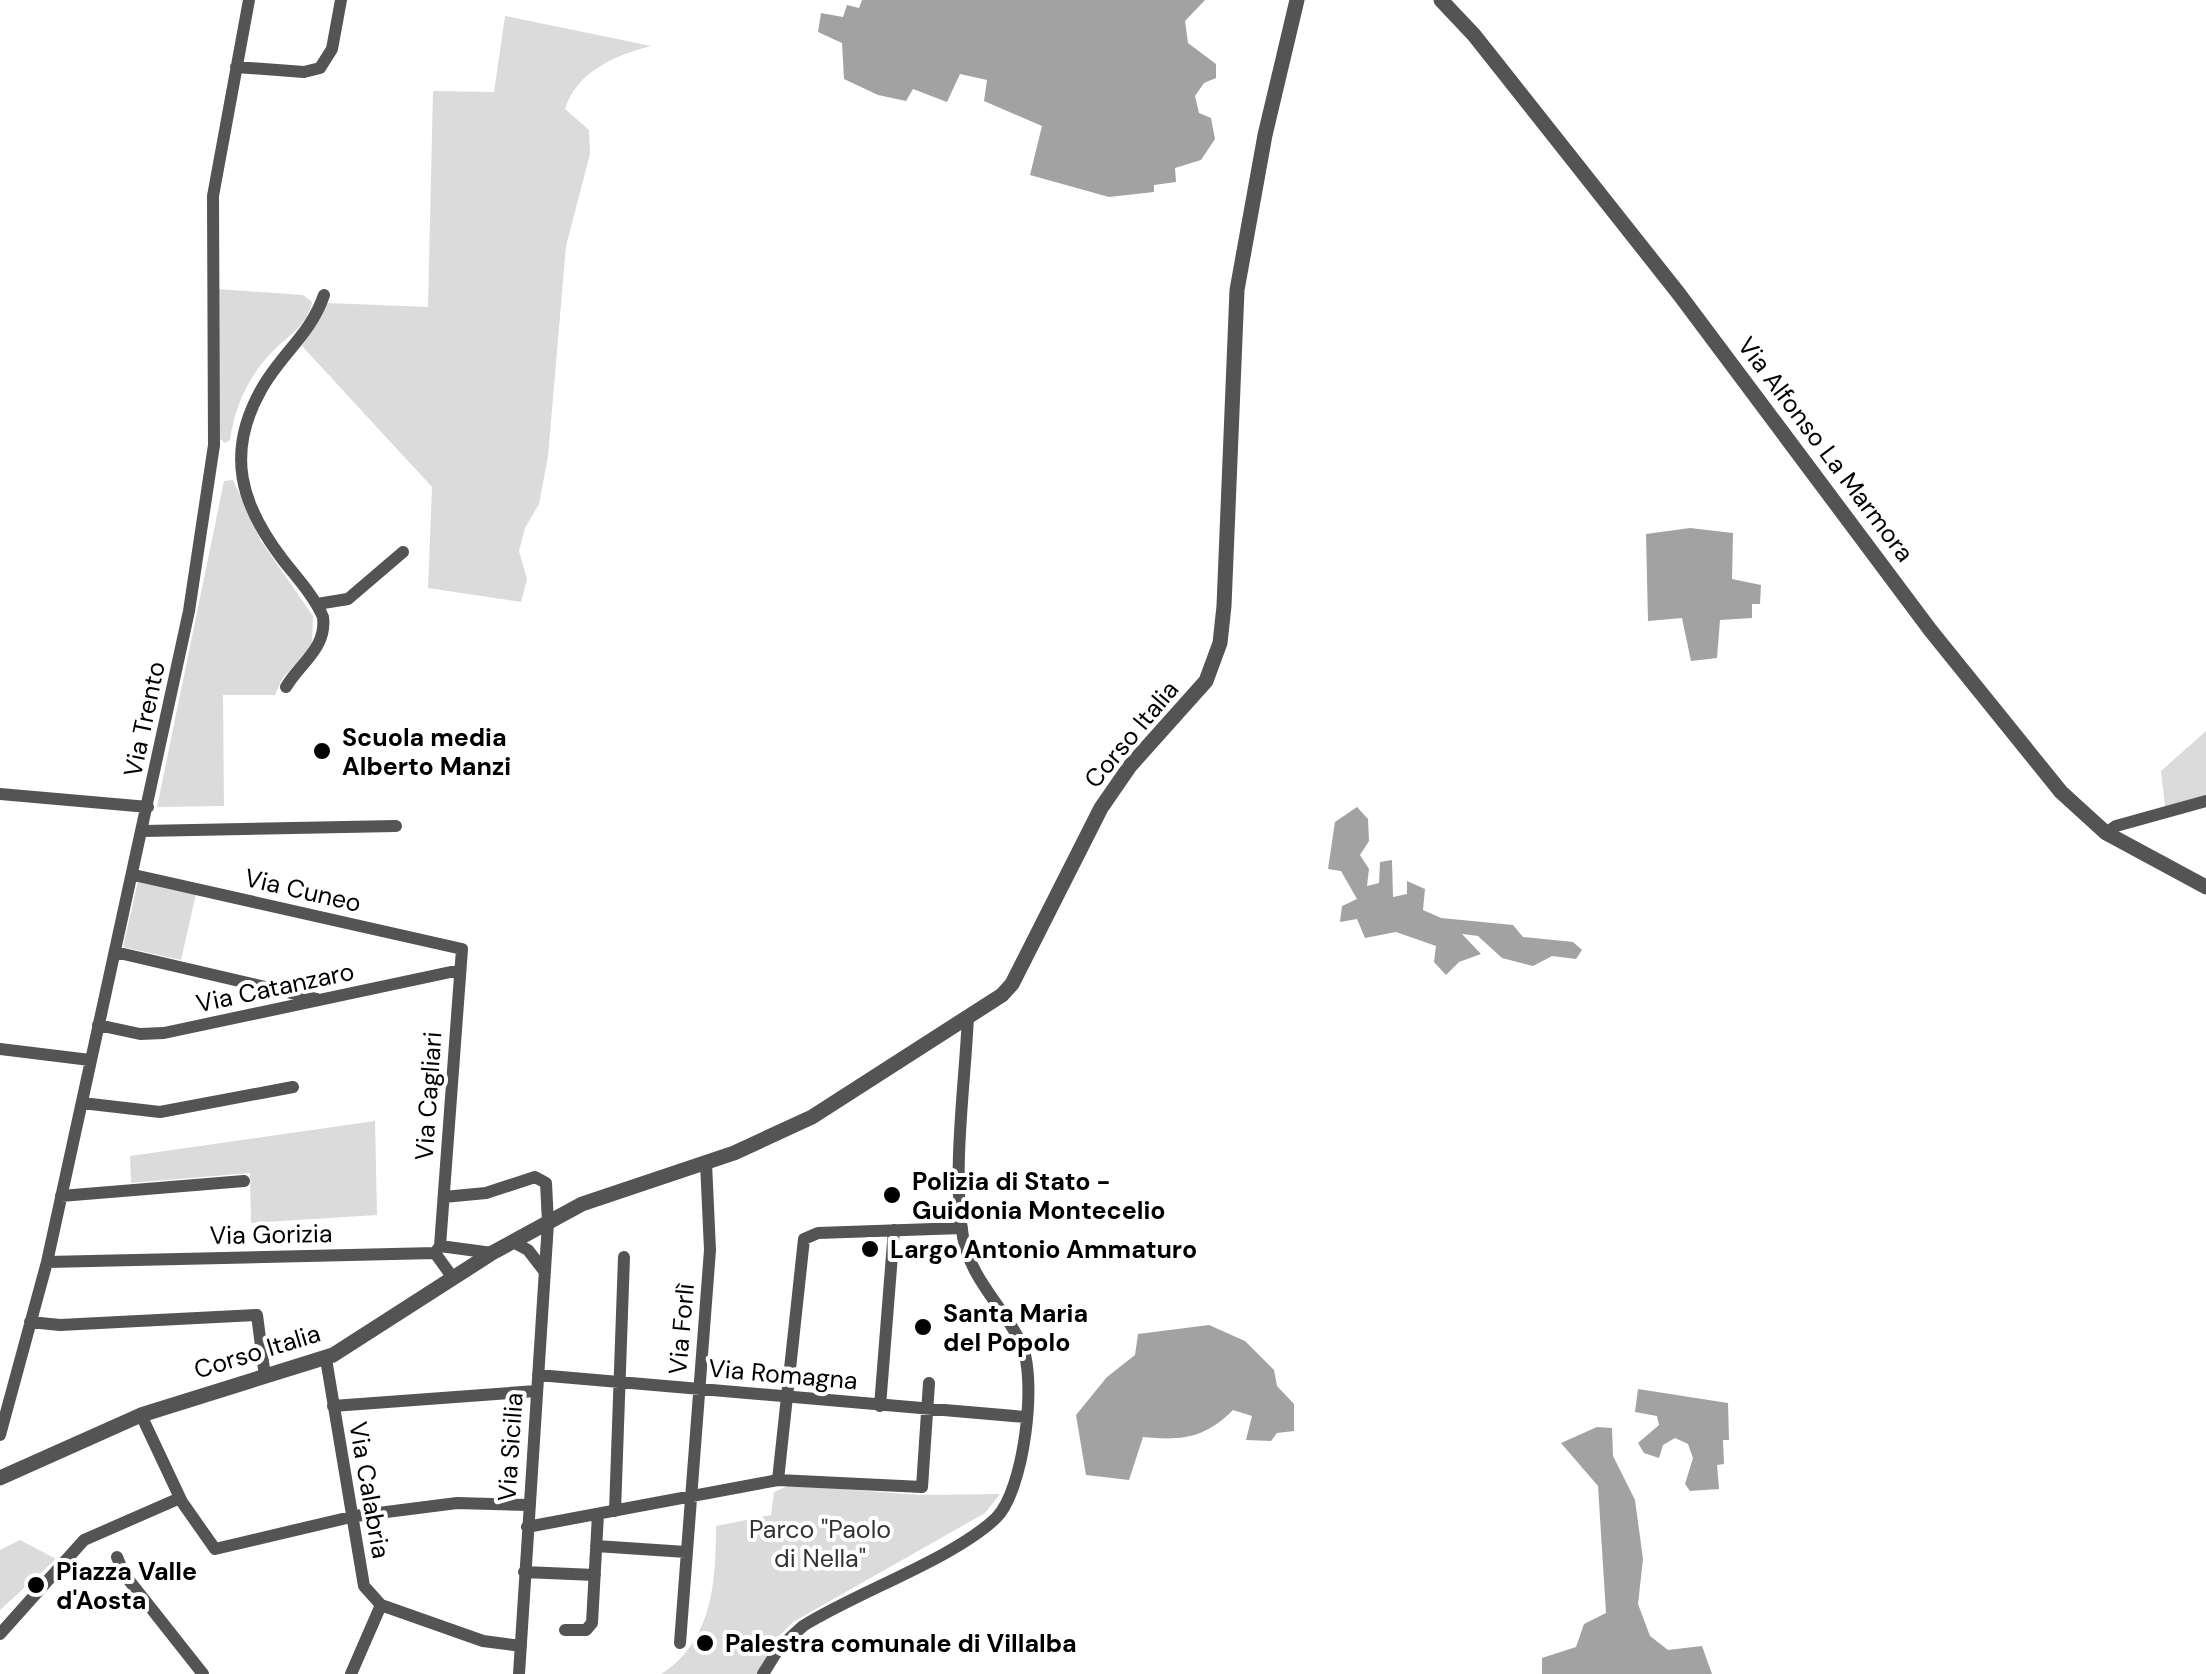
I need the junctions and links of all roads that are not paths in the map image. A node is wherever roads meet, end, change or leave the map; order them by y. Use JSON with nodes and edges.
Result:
{"nodes":[{"id":1,"x":248,"y":0,"type":"edge"},
{"id":2,"x":341,"y":0,"type":"edge"},
{"id":3,"x":1297,"y":0,"type":"edge"},
{"id":4,"x":1441,"y":0,"type":"edge"},
{"id":5,"x":236,"y":67,"type":"junction"},
{"id":6,"x":324,"y":295,"type":"dead end"},
{"id":7,"x":240,"y":469,"type":"junction"},
{"id":8,"x":212,"y":470,"type":"junction"},
{"id":9,"x":403,"y":552,"type":"dead end"},
{"id":10,"x":317,"y":604,"type":"junction"},
{"id":11,"x":286,"y":687,"type":"dead end"},
{"id":12,"x":0,"y":794,"type":"edge"},
{"id":13,"x":2206,"y":801,"type":"edge"},
{"id":14,"x":148,"y":807,"type":"junction"},
{"id":15,"x":396,"y":826,"type":"dead end"},
{"id":16,"x":143,"y":832,"type":"junction"},
{"id":17,"x":2106,"y":832,"type":"junction"},
{"id":18,"x":134,"y":876,"type":"junction"},
{"id":19,"x":2206,"y":886,"type":"edge"},
{"id":20,"x":462,"y":949,"type":"joint"},
{"id":21,"x":115,"y":952,"type":"junction"},
{"id":22,"x":460,"y":970,"type":"junction"},
{"id":23,"x":325,"y":1001,"type":"junction"},
{"id":24,"x":968,"y":1016,"type":"junction"},
{"id":25,"x":98,"y":1025,"type":"junction"},
{"id":26,"x":0,"y":1050,"type":"edge"},
{"id":27,"x":90,"y":1060,"type":"junction"},
{"id":28,"x":293,"y":1087,"type":"dead end"},
{"id":29,"x":82,"y":1104,"type":"junction"},
{"id":30,"x":706,"y":1163,"type":"junction"},
{"id":31,"x":244,"y":1181,"type":"dead end"},
{"id":32,"x":60,"y":1196,"type":"junction"},
{"id":33,"x":444,"y":1197,"type":"junction"},
{"id":34,"x":548,"y":1223,"type":"junction"},
{"id":35,"x":962,"y":1228,"type":"junction"},
{"id":36,"x":894,"y":1230,"type":"junction"},
{"id":37,"x":513,"y":1242,"type":"junction"},
{"id":38,"x":438,"y":1249,"type":"junction"},
{"id":39,"x":492,"y":1253,"type":"junction"},
{"id":40,"x":624,"y":1257,"type":"dead end"},
{"id":41,"x":47,"y":1262,"type":"junction"},
{"id":42,"x":545,"y":1272,"type":"junction"},
{"id":43,"x":453,"y":1278,"type":"junction"},
{"id":44,"x":30,"y":1322,"type":"junction"},
{"id":45,"x":326,"y":1359,"type":"junction"},
{"id":46,"x":538,"y":1374,"type":"junction"},
{"id":47,"x":265,"y":1377,"type":"junction"},
{"id":48,"x":620,"y":1382,"type":"junction"},
{"id":49,"x":929,"y":1384,"type":"dead end"},
{"id":50,"x":699,"y":1389,"type":"junction"},
{"id":51,"x":536,"y":1390,"type":"junction"},
{"id":52,"x":785,"y":1397,"type":"junction"},
{"id":53,"x":333,"y":1406,"type":"junction"},
{"id":54,"x":880,"y":1406,"type":"junction"},
{"id":55,"x":927,"y":1410,"type":"junction"},
{"id":56,"x":141,"y":1415,"type":"junction"},
{"id":57,"x":1025,"y":1417,"type":"junction"},
{"id":58,"x":0,"y":1435,"type":"edge"},
{"id":59,"x":0,"y":1477,"type":"edge"},
{"id":60,"x":778,"y":1480,"type":"junction"},
{"id":61,"x":180,"y":1498,"type":"junction"},
{"id":62,"x":690,"y":1499,"type":"junction"},
{"id":63,"x":528,"y":1505,"type":"junction"},
{"id":64,"x":615,"y":1512,"type":"junction"},
{"id":65,"x":598,"y":1514,"type":"junction"},
{"id":66,"x":355,"y":1516,"type":"junction"},
{"id":67,"x":527,"y":1527,"type":"junction"},
{"id":68,"x":596,"y":1546,"type":"junction"},
{"id":69,"x":686,"y":1552,"type":"junction"},
{"id":70,"x":117,"y":1558,"type":"dead end"},
{"id":71,"x":524,"y":1572,"type":"junction"},
{"id":72,"x":595,"y":1575,"type":"junction"},
{"id":73,"x":381,"y":1605,"type":"junction"},
{"id":74,"x":565,"y":1630,"type":"dead end"},
{"id":75,"x":0,"y":1634,"type":"edge"},
{"id":76,"x":680,"y":1643,"type":"dead end"},
{"id":77,"x":521,"y":1646,"type":"junction"},
{"id":78,"x":203,"y":1674,"type":"edge"},
{"id":79,"x":351,"y":1674,"type":"edge"},
{"id":80,"x":519,"y":1674,"type":"edge"},
{"id":81,"x":764,"y":1674,"type":"edge"}],
"edges":[{"from":1,"to":5,"type":"street","name":"Via Trento"},
{"from":2,"to":5,"type":"street"},
{"from":3,"to":24,"type":"street","name":"Corso Italia"},
{"from":4,"to":17,"type":"street","name":"Via Alfonso La Marmora"},
{"from":5,"to":8,"type":"street","name":"Via Trento"},
{"from":6,"to":7,"type":"street"},
{"from":7,"to":8,"type":"street"},
{"from":7,"to":10,"type":"street"},
{"from":8,"to":14,"type":"street","name":"Via Trento"},
{"from":9,"to":10,"type":"street"},
{"from":10,"to":11,"type":"street"},
{"from":12,"to":14,"type":"street"},
{"from":13,"to":17,"type":"street"},
{"from":14,"to":16,"type":"street","name":"Via Trento"},
{"from":15,"to":16,"type":"street"},
{"from":16,"to":18,"type":"street","name":"Via Trento"},
{"from":17,"to":19,"type":"street","name":"Via Alfonso La Marmora"},
{"from":18,"to":20,"type":"street","name":"Via Cuneo"},
{"from":18,"to":21,"type":"street","name":"Via Trento"},
{"from":20,"to":22,"type":"street","name":"Via Cagliari"},
{"from":21,"to":23,"type":"street"},
{"from":21,"to":25,"type":"street","name":"Via Trento"},
{"from":22,"to":23,"type":"street","name":"Via Catanzaro"},
{"from":22,"to":33,"type":"street","name":"Via Cagliari"},
{"from":23,"to":25,"type":"street","name":"Via Catanzaro"},
{"from":24,"to":30,"type":"street","name":"Corso Italia"},
{"from":24,"to":35,"type":"street"},
{"from":25,"to":27,"type":"street","name":"Via Trento"},
{"from":26,"to":27,"type":"street"},
{"from":27,"to":29,"type":"street","name":"Via Trento"},
{"from":28,"to":29,"type":"street"},
{"from":29,"to":32,"type":"street","name":"Via Trento"},
{"from":30,"to":34,"type":"street","name":"Corso Italia"},
{"from":30,"to":50,"type":"street","name":"Via Forlì"},
{"from":31,"to":32,"type":"street"},
{"from":32,"to":41,"type":"street","name":"Via Trento"},
{"from":33,"to":34,"type":"street","name":"Via Sicilia"},
{"from":33,"to":38,"type":"street","name":"Via Cagliari"},
{"from":34,"to":37,"type":"street","name":"Corso Italia"},
{"from":34,"to":42,"type":"street","name":"Via Sicilia"},
{"from":35,"to":36,"type":"street"},
{"from":35,"to":57,"type":"street"},
{"from":36,"to":52,"type":"street"},
{"from":36,"to":54,"type":"street"},
{"from":37,"to":39,"type":"street","name":"Corso Italia"},
{"from":37,"to":42,"type":"street"},
{"from":38,"to":39,"type":"street","name":"Via Gorizia"},
{"from":38,"to":41,"type":"street","name":"Via Gorizia"},
{"from":38,"to":43,"type":"street"},
{"from":39,"to":43,"type":"street","name":"Corso Italia"},
{"from":40,"to":48,"type":"street"},
{"from":41,"to":44,"type":"street","name":"Via Trento"},
{"from":42,"to":46,"type":"street","name":"Via Sicilia"},
{"from":43,"to":45,"type":"street","name":"Corso Italia"},
{"from":44,"to":47,"type":"street"},
{"from":44,"to":58,"type":"street","name":"Via Trento"},
{"from":45,"to":47,"type":"street","name":"Corso Italia"},
{"from":45,"to":53,"type":"street","name":"Via Calabria"},
{"from":46,"to":48,"type":"street","name":"Via Romagna"},
{"from":46,"to":51,"type":"street","name":"Via Sicilia"},
{"from":47,"to":56,"type":"street","name":"Corso Italia"},
{"from":48,"to":50,"type":"street","name":"Via Romagna"},
{"from":48,"to":64,"type":"street"},
{"from":49,"to":55,"type":"street"},
{"from":50,"to":52,"type":"street","name":"Via Romagna"},
{"from":50,"to":62,"type":"street","name":"Via Forlì"},
{"from":51,"to":53,"type":"street"},
{"from":51,"to":63,"type":"street","name":"Via Sicilia"},
{"from":52,"to":54,"type":"street","name":"Via Romagna"},
{"from":52,"to":60,"type":"street"},
{"from":53,"to":66,"type":"street","name":"Via Calabria"},
{"from":54,"to":55,"type":"street","name":"Via Romagna"},
{"from":55,"to":57,"type":"street","name":"Via Romagna"},
{"from":55,"to":60,"type":"street"},
{"from":56,"to":59,"type":"street","name":"Corso Italia"},
{"from":56,"to":61,"type":"street"},
{"from":57,"to":81,"type":"street"},
{"from":60,"to":62,"type":"street"},
{"from":61,"to":66,"type":"street"},
{"from":61,"to":75,"type":"street"},
{"from":62,"to":64,"type":"street"},
{"from":62,"to":69,"type":"street","name":"Via Forlì"},
{"from":63,"to":66,"type":"street"},
{"from":63,"to":67,"type":"street","name":"Via Sicilia"},
{"from":64,"to":65,"type":"street"},
{"from":65,"to":67,"type":"street"},
{"from":65,"to":68,"type":"street"},
{"from":66,"to":73,"type":"street","name":"Via Calabria"},
{"from":67,"to":71,"type":"street","name":"Via Sicilia"},
{"from":68,"to":69,"type":"street"},
{"from":68,"to":72,"type":"street"},
{"from":69,"to":76,"type":"street","name":"Via Forlì"},
{"from":70,"to":78,"type":"street"},
{"from":71,"to":72,"type":"street"},
{"from":71,"to":77,"type":"street","name":"Via Sicilia"},
{"from":72,"to":74,"type":"street"},
{"from":73,"to":77,"type":"street"},
{"from":73,"to":79,"type":"street"},
{"from":77,"to":80,"type":"street","name":"Via Sicilia"}]}
